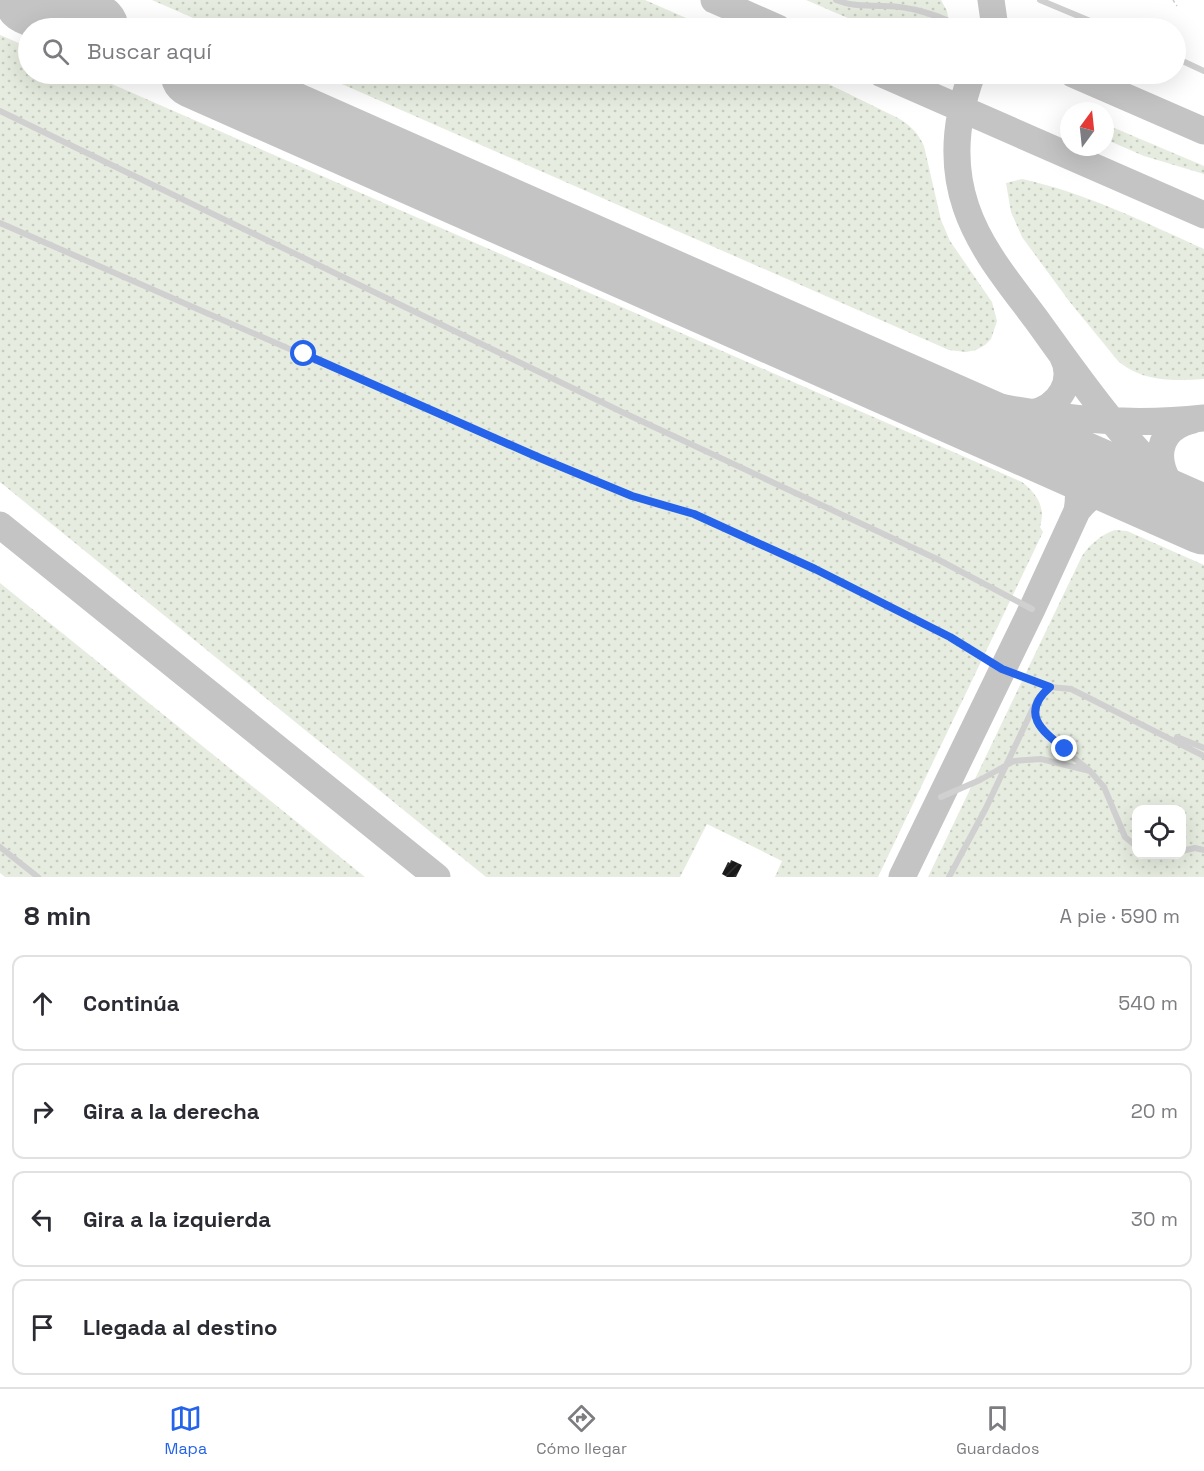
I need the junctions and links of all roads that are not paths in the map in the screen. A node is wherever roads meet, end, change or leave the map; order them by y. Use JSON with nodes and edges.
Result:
{"nodes":[{"id":1,"x":836,"y":0,"type":"edge"},
{"id":2,"x":1040,"y":0,"type":"edge"},
{"id":3,"x":941,"y":18,"type":"edge"},
{"id":4,"x":1083,"y":18,"type":"edge"},
{"id":5,"x":1186,"y":63,"type":"edge"},
{"id":6,"x":1204,"y":71,"type":"edge"},
{"id":7,"x":0,"y":111,"type":"edge"},
{"id":8,"x":0,"y":223,"type":"edge"},
{"id":9,"x":1032,"y":609,"type":"dead end"},
{"id":10,"x":1050,"y":687,"type":"junction"},
{"id":11,"x":1035,"y":706,"type":"junction"},
{"id":12,"x":1131,"y":719,"type":"junction"},
{"id":13,"x":1204,"y":748,"type":"edge"},
{"id":14,"x":1204,"y":756,"type":"edge"},
{"id":15,"x":1007,"y":765,"type":"junction"},
{"id":16,"x":1090,"y":771,"type":"junction"},
{"id":17,"x":941,"y":797,"type":"dead end"},
{"id":18,"x":1132,"y":842,"type":"edge"},
{"id":19,"x":0,"y":847,"type":"edge"},
{"id":20,"x":1186,"y":850,"type":"edge"},
{"id":21,"x":1204,"y":850,"type":"edge"},
{"id":22,"x":38,"y":877,"type":"edge"},
{"id":23,"x":949,"y":877,"type":"edge"}],
"edges":[{"from":1,"to":3,"type":"lane"},
{"from":2,"to":4,"type":"lane"},
{"from":5,"to":6,"type":"lane"},
{"from":7,"to":9,"type":"lane"},
{"from":8,"to":10,"type":"lane"},
{"from":10,"to":11,"type":"lane"},
{"from":10,"to":12,"type":"lane"},
{"from":11,"to":15,"type":"lane"},
{"from":11,"to":16,"type":"lane"},
{"from":12,"to":13,"type":"lane"},
{"from":12,"to":14,"type":"lane"},
{"from":15,"to":16,"type":"lane"},
{"from":15,"to":17,"type":"lane"},
{"from":15,"to":23,"type":"lane"},
{"from":16,"to":18,"type":"lane"},
{"from":19,"to":22,"type":"lane"},
{"from":20,"to":21,"type":"lane"}]}
